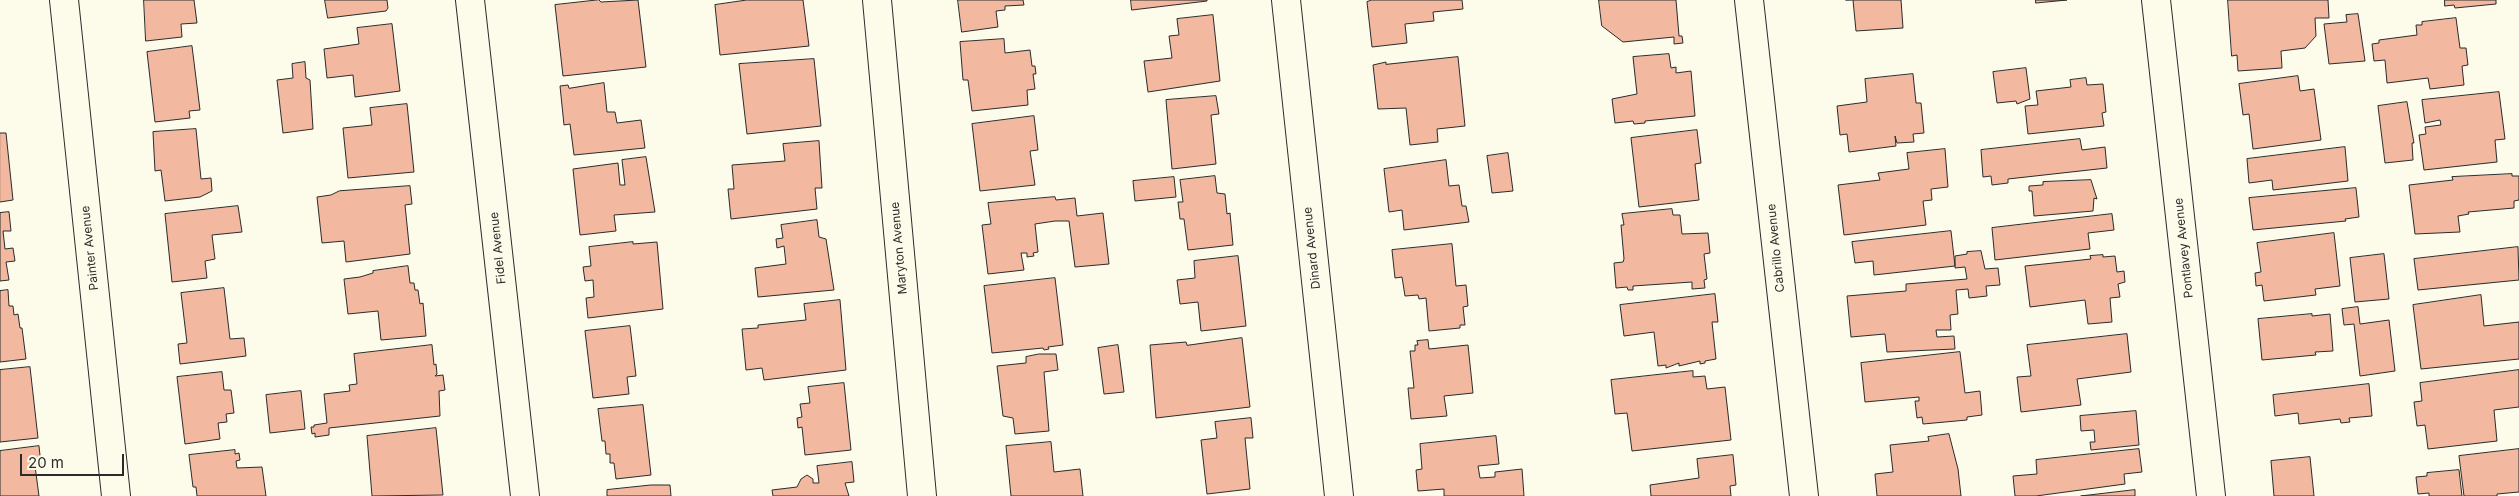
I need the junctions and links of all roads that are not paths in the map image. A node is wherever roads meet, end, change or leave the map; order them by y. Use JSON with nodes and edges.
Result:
{"nodes":[{"id":1,"x":64,"y":0,"type":"edge"},
{"id":2,"x":470,"y":0,"type":"edge"},
{"id":3,"x":877,"y":0,"type":"edge"},
{"id":4,"x":1286,"y":0,"type":"edge"},
{"id":5,"x":1749,"y":0,"type":"edge"},
{"id":6,"x":2156,"y":0,"type":"edge"},
{"id":7,"x":116,"y":496,"type":"edge"},
{"id":8,"x":525,"y":496,"type":"edge"},
{"id":9,"x":922,"y":496,"type":"edge"},
{"id":10,"x":1339,"y":496,"type":"edge"},
{"id":11,"x":1804,"y":496,"type":"edge"},
{"id":12,"x":2211,"y":496,"type":"edge"}],
"edges":[{"from":1,"to":7,"type":"street","name":"Painter Avenue"},
{"from":2,"to":8,"type":"street","name":"Fidel Avenue"},
{"from":3,"to":9,"type":"street","name":"Maryton Avenue"},
{"from":4,"to":10,"type":"street","name":"Dinard Avenue"},
{"from":5,"to":11,"type":"street","name":"Cabrillo Avenue"},
{"from":6,"to":12,"type":"street","name":"Pontlavey Avenue"}]}
